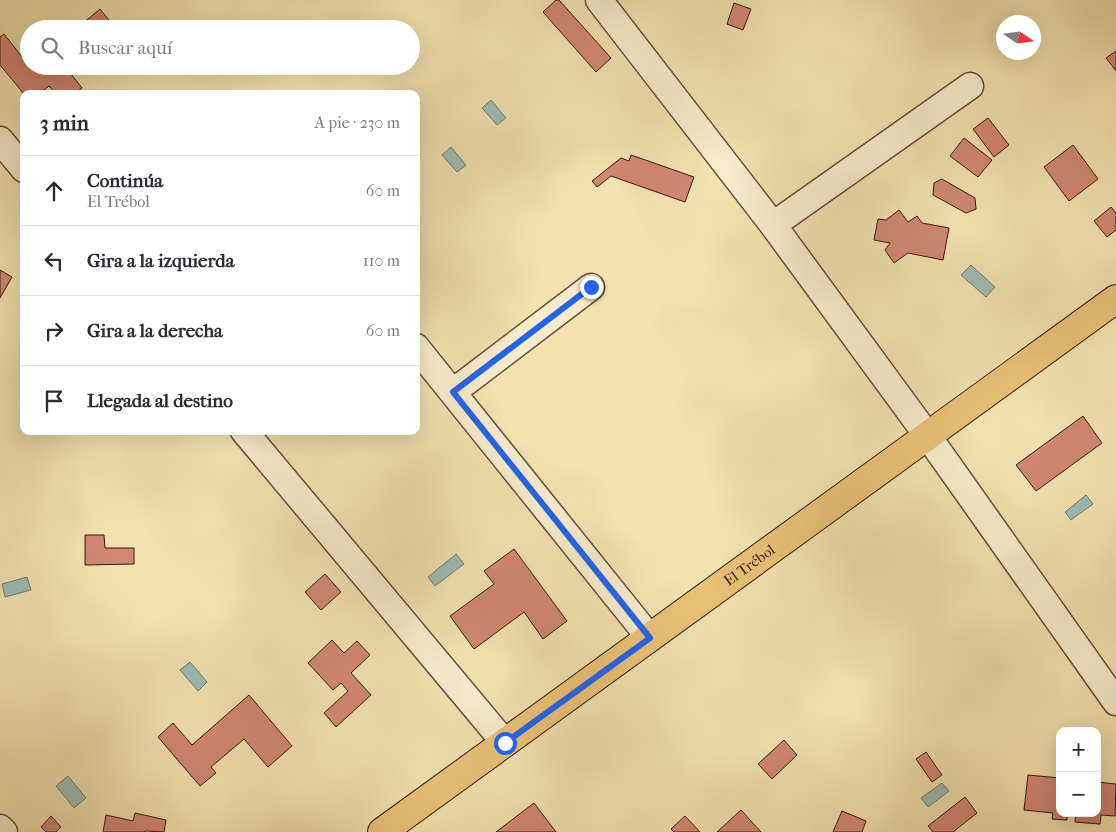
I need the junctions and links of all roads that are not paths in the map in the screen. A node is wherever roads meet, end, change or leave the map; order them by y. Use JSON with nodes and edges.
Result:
{"nodes":[{"id":1,"x":599,"y":0,"type":"edge"},
{"id":2,"x":970,"y":86,"type":"dead end"},
{"id":3,"x":0,"y":140,"type":"edge"},
{"id":4,"x":20,"y":164,"type":"edge"},
{"id":5,"x":773,"y":225,"type":"junction"},
{"id":6,"x":591,"y":287,"type":"dead end"},
{"id":7,"x":1116,"y":299,"type":"edge"},
{"id":8,"x":420,"y":352,"type":"edge"},
{"id":9,"x":453,"y":392,"type":"junction"},
{"id":10,"x":247,"y":435,"type":"edge"},
{"id":11,"x":927,"y":435,"type":"junction"},
{"id":12,"x":650,"y":638,"type":"junction"},
{"id":13,"x":1116,"y":702,"type":"edge"},
{"id":14,"x":505,"y":743,"type":"junction"},
{"id":15,"x":0,"y":828,"type":"edge"},
{"id":16,"x":4,"y":832,"type":"edge"},
{"id":17,"x":382,"y":832,"type":"edge"}],
"edges":[{"from":1,"to":5,"type":"street"},
{"from":2,"to":5,"type":"street"},
{"from":3,"to":4,"type":"street"},
{"from":5,"to":11,"type":"street"},
{"from":6,"to":9,"type":"street"},
{"from":7,"to":11,"type":"main road","name":"El Trébol"},
{"from":8,"to":9,"type":"street"},
{"from":9,"to":12,"type":"street"},
{"from":10,"to":14,"type":"street"},
{"from":11,"to":12,"type":"main road","name":"El Trébol"},
{"from":11,"to":13,"type":"street"},
{"from":12,"to":14,"type":"main road","name":"El Trébol"},
{"from":14,"to":17,"type":"main road","name":"El Trébol"},
{"from":15,"to":16,"type":"street"}]}
